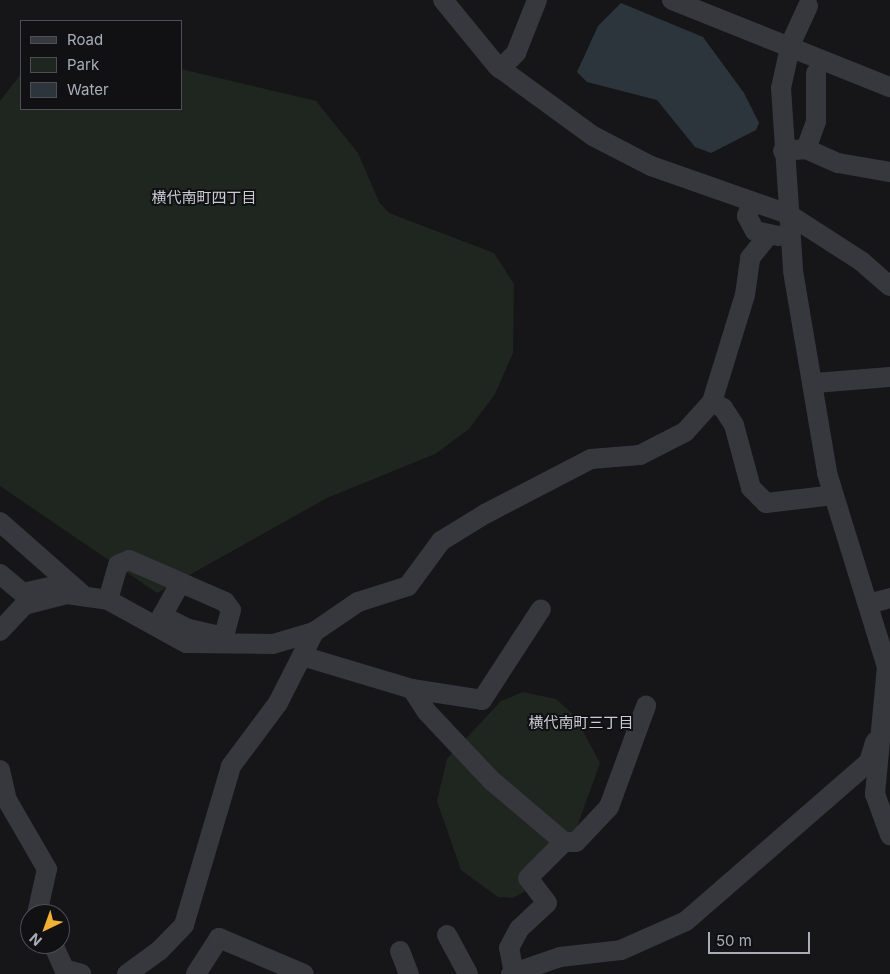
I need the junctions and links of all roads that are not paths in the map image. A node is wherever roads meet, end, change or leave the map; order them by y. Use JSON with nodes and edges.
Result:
{"nodes":[{"id":1,"x":443,"y":0,"type":"edge"},
{"id":2,"x":537,"y":0,"type":"edge"},
{"id":3,"x":672,"y":0,"type":"edge"},
{"id":4,"x":808,"y":6,"type":"dead end"},
{"id":5,"x":791,"y":44,"type":"junction"},
{"id":6,"x":500,"y":69,"type":"junction"},
{"id":7,"x":816,"y":73,"type":"dead end"},
{"id":8,"x":890,"y":86,"type":"edge"},
{"id":9,"x":806,"y":149,"type":"junction"},
{"id":10,"x":783,"y":151,"type":"junction"},
{"id":11,"x":890,"y":172,"type":"edge"},
{"id":12,"x":752,"y":202,"type":"junction"},
{"id":13,"x":788,"y":214,"type":"junction"},
{"id":14,"x":790,"y":234,"type":"junction"},
{"id":15,"x":767,"y":237,"type":"junction"},
{"id":16,"x":890,"y":286,"type":"edge"},
{"id":17,"x":890,"y":377,"type":"edge"},
{"id":18,"x":815,"y":383,"type":"junction"},
{"id":19,"x":712,"y":402,"type":"junction"},
{"id":20,"x":834,"y":495,"type":"junction"},
{"id":21,"x":0,"y":522,"type":"edge"},
{"id":22,"x":126,"y":544,"type":"dead end"},
{"id":23,"x":0,"y":574,"type":"edge"},
{"id":24,"x":69,"y":582,"type":"junction"},
{"id":25,"x":84,"y":596,"type":"junction"},
{"id":26,"x":890,"y":598,"type":"edge"},
{"id":27,"x":108,"y":600,"type":"junction"},
{"id":28,"x":868,"y":604,"type":"junction"},
{"id":29,"x":541,"y":609,"type":"dead end"},
{"id":30,"x":0,"y":632,"type":"edge"},
{"id":31,"x":314,"y":632,"type":"junction"},
{"id":32,"x":302,"y":656,"type":"junction"},
{"id":33,"x":412,"y":689,"type":"junction"},
{"id":34,"x":646,"y":706,"type":"dead end"},
{"id":35,"x":887,"y":712,"type":"edge"},
{"id":36,"x":0,"y":770,"type":"edge"},
{"id":37,"x":4,"y":809,"type":"edge"},
{"id":38,"x":890,"y":835,"type":"edge"},
{"id":39,"x":564,"y":842,"type":"junction"},
{"id":40,"x":39,"y":904,"type":"edge"},
{"id":41,"x":447,"y":936,"type":"dead end"},
{"id":42,"x":400,"y":950,"type":"dead end"},
{"id":43,"x":57,"y":954,"type":"edge"},
{"id":44,"x":513,"y":973,"type":"edge"},
{"id":45,"x":82,"y":974,"type":"edge"},
{"id":46,"x":127,"y":974,"type":"edge"},
{"id":47,"x":196,"y":974,"type":"edge"},
{"id":48,"x":304,"y":974,"type":"edge"},
{"id":49,"x":409,"y":974,"type":"edge"},
{"id":50,"x":468,"y":974,"type":"edge"}],
"edges":[{"from":1,"to":6,"type":"street"},
{"from":2,"to":6,"type":"street"},
{"from":3,"to":5,"type":"street"},
{"from":4,"to":5,"type":"street"},
{"from":5,"to":8,"type":"street"},
{"from":5,"to":10,"type":"street"},
{"from":6,"to":12,"type":"street"},
{"from":7,"to":9,"type":"street"},
{"from":9,"to":10,"type":"street"},
{"from":9,"to":11,"type":"street"},
{"from":10,"to":13,"type":"street"},
{"from":12,"to":13,"type":"street"},
{"from":12,"to":15,"type":"street"},
{"from":13,"to":14,"type":"street"},
{"from":13,"to":16,"type":"street"},
{"from":14,"to":15,"type":"street"},
{"from":14,"to":18,"type":"street"},
{"from":15,"to":19,"type":"street"},
{"from":17,"to":18,"type":"street"},
{"from":18,"to":20,"type":"street"},
{"from":19,"to":20,"type":"street"},
{"from":19,"to":31,"type":"street"},
{"from":20,"to":28,"type":"street"},
{"from":21,"to":24,"type":"street"},
{"from":22,"to":27,"type":"street"},
{"from":23,"to":24,"type":"street"},
{"from":24,"to":25,"type":"street"},
{"from":25,"to":27,"type":"street"},
{"from":25,"to":30,"type":"street"},
{"from":26,"to":28,"type":"street"},
{"from":27,"to":31,"type":"street"},
{"from":28,"to":35,"type":"street"},
{"from":29,"to":33,"type":"street"},
{"from":31,"to":32,"type":"street"},
{"from":32,"to":33,"type":"street"},
{"from":32,"to":46,"type":"street"},
{"from":33,"to":39,"type":"street"},
{"from":34,"to":39,"type":"street"},
{"from":35,"to":38,"type":"street"},
{"from":35,"to":44,"type":"street"},
{"from":36,"to":37,"type":"street"},
{"from":37,"to":40,"type":"street"},
{"from":39,"to":44,"type":"street"},
{"from":41,"to":50,"type":"street"},
{"from":42,"to":49,"type":"street"},
{"from":43,"to":45,"type":"street"},
{"from":47,"to":48,"type":"street"}]}
